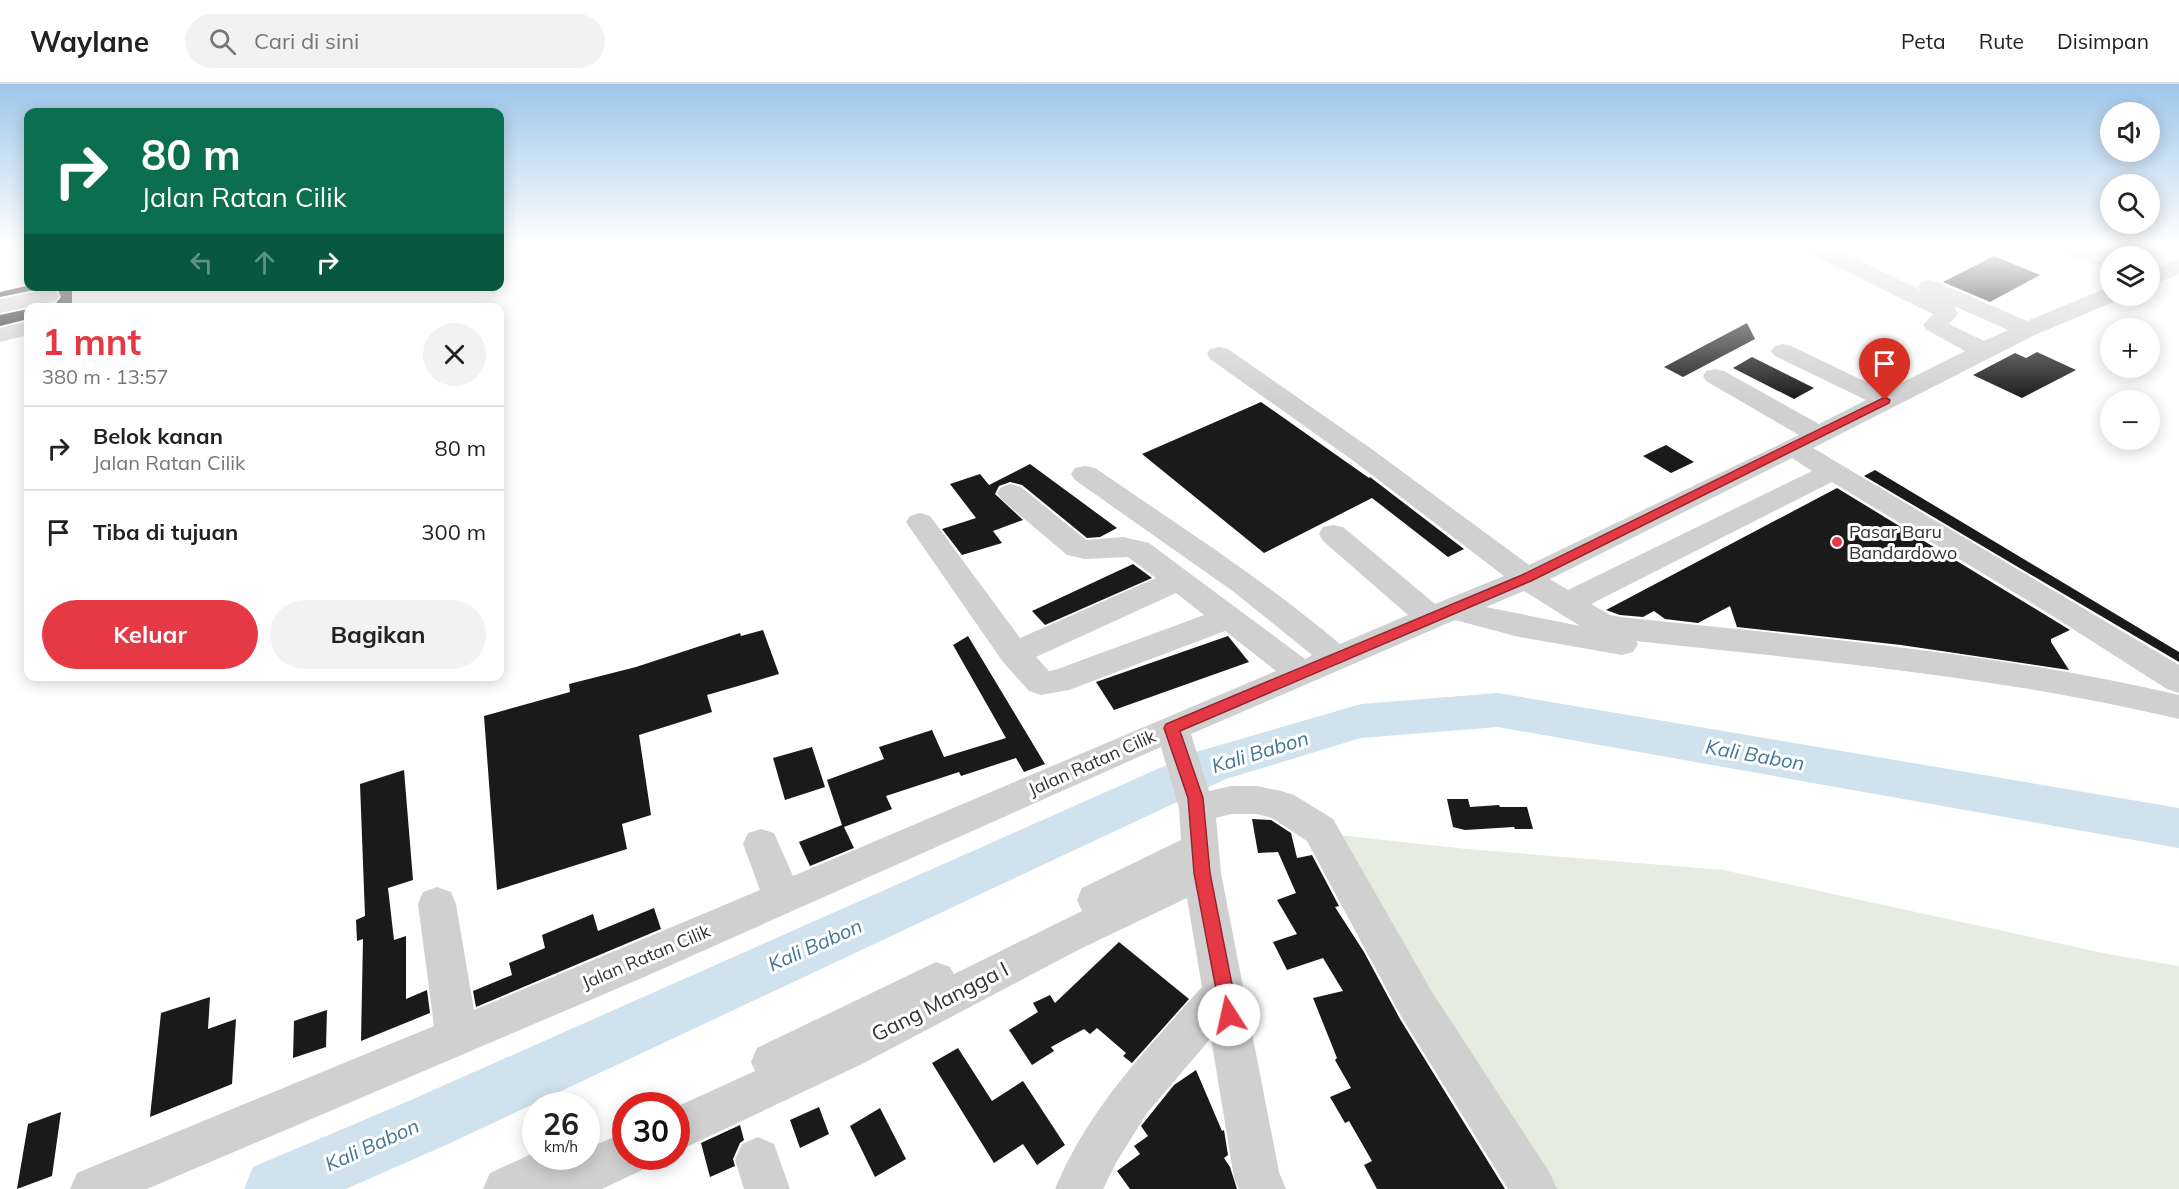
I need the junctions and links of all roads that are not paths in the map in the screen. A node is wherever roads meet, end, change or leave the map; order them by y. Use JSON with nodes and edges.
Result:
{"nodes":[{"id":1,"x":45,"y":297,"type":"edge"},
{"id":2,"x":1916,"y":297,"type":"edge"},
{"id":3,"x":1952,"y":297,"type":"edge"},
{"id":4,"x":2100,"y":299,"type":"edge"},
{"id":5,"x":0,"y":306,"type":"edge"},
{"id":6,"x":24,"y":329,"type":"edge"},
{"id":7,"x":2027,"y":330,"type":"junction"},
{"id":8,"x":0,"y":335,"type":"edge"},
{"id":9,"x":1974,"y":345,"type":"junction"},
{"id":10,"x":1783,"y":351,"type":"dead end"},
{"id":11,"x":1219,"y":354,"type":"dead end"},
{"id":12,"x":1715,"y":376,"type":"dead end"},
{"id":13,"x":1875,"y":396,"type":"junction"},
{"id":14,"x":1805,"y":434,"type":"junction"},
{"id":15,"x":1833,"y":471,"type":"junction"},
{"id":16,"x":1085,"y":474,"type":"dead end"},
{"id":17,"x":1011,"y":494,"type":"dead end"},
{"id":18,"x":1672,"y":508,"type":"junction"},
{"id":19,"x":920,"y":522,"type":"dead end"},
{"id":20,"x":1708,"y":533,"type":"junction"},
{"id":21,"x":1333,"y":534,"type":"dead end"},
{"id":22,"x":1515,"y":569,"type":"junction"},
{"id":23,"x":1178,"y":580,"type":"junction"},
{"id":24,"x":1131,"y":602,"type":"junction"},
{"id":25,"x":1565,"y":604,"type":"junction"},
{"id":26,"x":1428,"y":609,"type":"junction"},
{"id":27,"x":1228,"y":618,"type":"junction"},
{"id":28,"x":1171,"y":640,"type":"junction"},
{"id":29,"x":1325,"y":649,"type":"junction"},
{"id":30,"x":1835,"y":651,"type":"junction"},
{"id":31,"x":1014,"y":654,"type":"junction"},
{"id":32,"x":1300,"y":673,"type":"junction"},
{"id":33,"x":2179,"y":681,"type":"edge"},
{"id":34,"x":2179,"y":707,"type":"edge"},
{"id":35,"x":1175,"y":737,"type":"junction"},
{"id":36,"x":1196,"y":803,"type":"junction"},
{"id":37,"x":1201,"y":860,"type":"junction"},
{"id":38,"x":437,"y":904,"type":"dead end"},
{"id":39,"x":1225,"y":992,"type":"junction"},
{"id":40,"x":457,"y":1037,"type":"junction"},
{"id":41,"x":690,"y":1102,"type":"edge"},
{"id":42,"x":690,"y":1123,"type":"edge"},
{"id":43,"x":612,"y":1161,"type":"edge"},
{"id":44,"x":546,"y":1170,"type":"edge"},
{"id":45,"x":93,"y":1189,"type":"edge"},
{"id":46,"x":506,"y":1189,"type":"edge"},
{"id":47,"x":551,"y":1189,"type":"edge"},
{"id":48,"x":1078,"y":1189,"type":"edge"},
{"id":49,"x":1263,"y":1189,"type":"edge"},
{"id":50,"x":1534,"y":1189,"type":"edge"}],
"edges":[{"from":1,"to":5,"type":"street"},
{"from":2,"to":9,"type":"street"},
{"from":3,"to":7,"type":"street"},
{"from":4,"to":7,"type":"street","name":"Jalan Ratan Cilik"},
{"from":6,"to":8,"type":"street"},
{"from":7,"to":9,"type":"street","name":"Jalan Ratan Cilik"},
{"from":9,"to":13,"type":"street","name":"Jalan Ratan Cilik"},
{"from":10,"to":13,"type":"street"},
{"from":11,"to":22,"type":"street"},
{"from":12,"to":14,"type":"street"},
{"from":13,"to":14,"type":"street","name":"Jalan Ratan Cilik"},
{"from":14,"to":15,"type":"street"},
{"from":14,"to":18,"type":"street","name":"Jalan Ratan Cilik"},
{"from":15,"to":20,"type":"street"},
{"from":15,"to":33,"type":"street"},
{"from":16,"to":29,"type":"street"},
{"from":17,"to":23,"type":"street"},
{"from":18,"to":20,"type":"street"},
{"from":18,"to":22,"type":"street","name":"Jalan Ratan Cilik"},
{"from":19,"to":31,"type":"street"},
{"from":20,"to":25,"type":"street"},
{"from":21,"to":26,"type":"street"},
{"from":22,"to":25,"type":"street"},
{"from":22,"to":26,"type":"street","name":"Jalan Ratan Cilik"},
{"from":23,"to":24,"type":"street"},
{"from":23,"to":27,"type":"street"},
{"from":24,"to":28,"type":"street"},
{"from":24,"to":31,"type":"street"},
{"from":25,"to":30,"type":"street"},
{"from":26,"to":29,"type":"street","name":"Jalan Ratan Cilik"},
{"from":26,"to":30,"type":"street"},
{"from":27,"to":28,"type":"street"},
{"from":27,"to":32,"type":"street"},
{"from":28,"to":31,"type":"street"},
{"from":29,"to":32,"type":"street","name":"Jalan Ratan Cilik"},
{"from":30,"to":34,"type":"street"},
{"from":32,"to":35,"type":"street","name":"Jalan Ratan Cilik"},
{"from":35,"to":36,"type":"street"},
{"from":35,"to":40,"type":"street","name":"Jalan Ratan Cilik"},
{"from":36,"to":37,"type":"street"},
{"from":36,"to":50,"type":"street"},
{"from":37,"to":39,"type":"street"},
{"from":37,"to":41,"type":"street"},
{"from":37,"to":42,"type":"street","name":"Gang Mangga I"},
{"from":38,"to":40,"type":"street"},
{"from":39,"to":48,"type":"street"},
{"from":39,"to":49,"type":"street"},
{"from":40,"to":45,"type":"street","name":"Jalan Ratan Cilik"},
{"from":43,"to":47,"type":"street"},
{"from":44,"to":46,"type":"street"}]}
